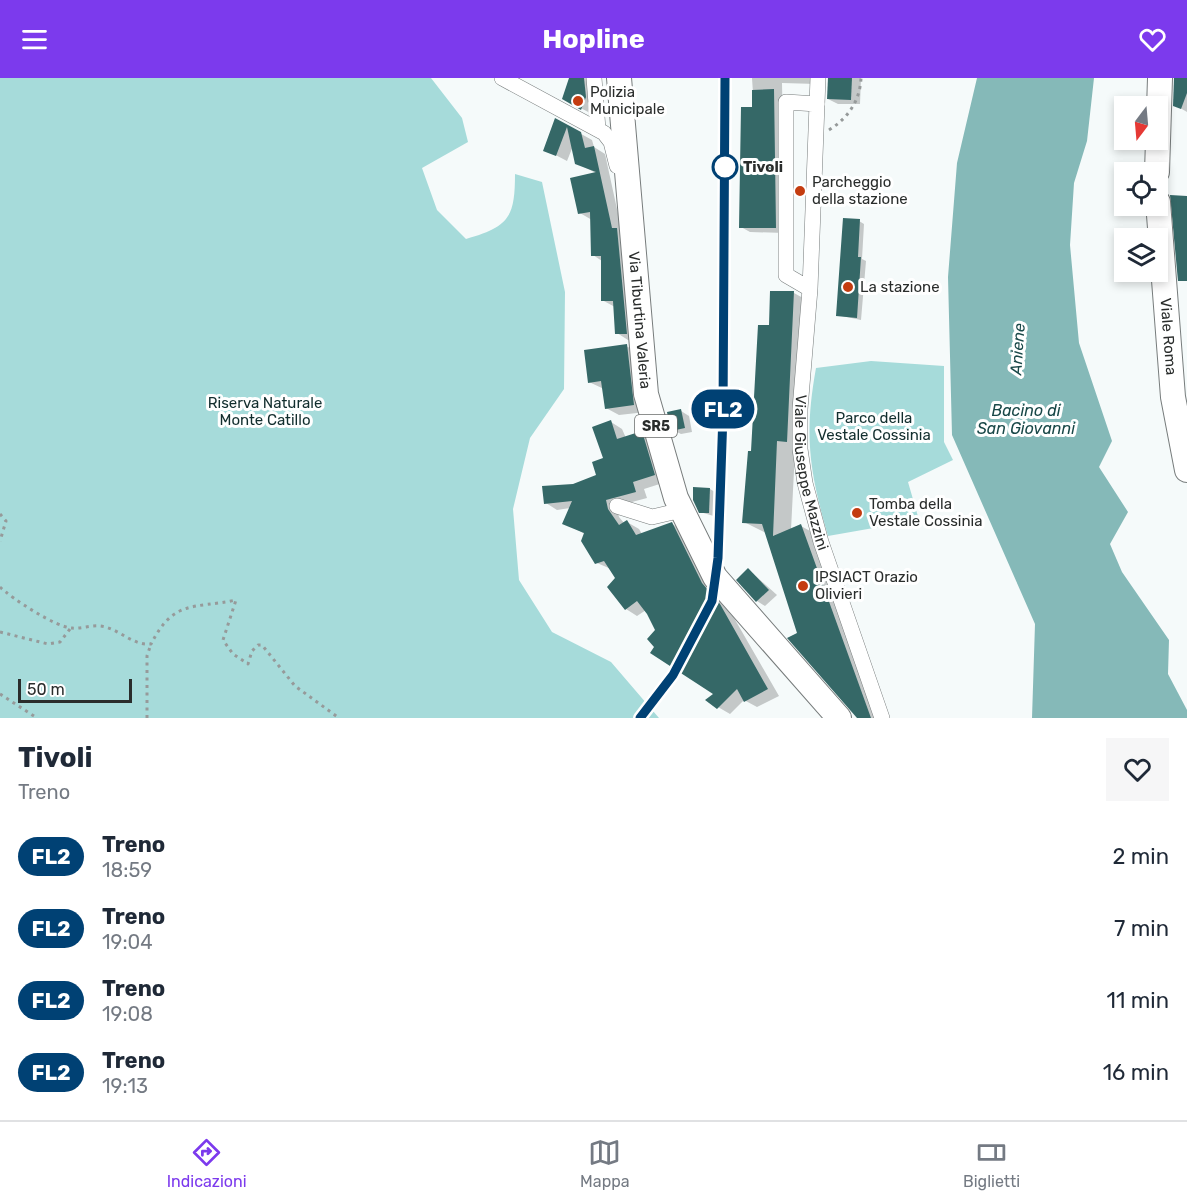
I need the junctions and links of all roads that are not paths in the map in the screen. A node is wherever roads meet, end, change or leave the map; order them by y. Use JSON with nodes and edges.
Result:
{"nodes":[{"id":1,"x":502,"y":78,"type":"edge"},
{"id":2,"x":594,"y":78,"type":"edge"},
{"id":3,"x":619,"y":78,"type":"edge"},
{"id":4,"x":818,"y":78,"type":"edge"},
{"id":5,"x":1160,"y":78,"type":"edge"},
{"id":6,"x":816,"y":104,"type":"junction"},
{"id":7,"x":598,"y":129,"type":"junction"},
{"id":8,"x":1157,"y":162,"type":"edge"},
{"id":9,"x":1159,"y":216,"type":"edge"},
{"id":10,"x":630,"y":225,"type":"junction"},
{"id":11,"x":810,"y":289,"type":"junction"},
{"id":12,"x":1187,"y":470,"type":"edge"},
{"id":13,"x":617,"y":506,"type":"dead end"},
{"id":14,"x":681,"y":510,"type":"junction"},
{"id":15,"x":839,"y":718,"type":"edge"},
{"id":16,"x":882,"y":718,"type":"edge"}],
"edges":[{"from":1,"to":7,"type":"street"},
{"from":2,"to":7,"type":"street"},
{"from":3,"to":10,"type":"main road","name":"Via Tiburtina Valeria","number":"SR5"},
{"from":4,"to":6,"type":"street","name":"Viale Giuseppe Mazzini"},
{"from":5,"to":8,"type":"main road"},
{"from":6,"to":11,"type":"street","name":"Viale Giuseppe Mazzini"},
{"from":6,"to":11,"type":"street"},
{"from":7,"to":10,"type":"street"},
{"from":9,"to":12,"type":"main road","name":"Viale Roma"},
{"from":10,"to":14,"type":"main road","name":"Via Tiburtina Valeria","number":"SR5"},
{"from":11,"to":16,"type":"street","name":"Viale Giuseppe Mazzini"},
{"from":13,"to":14,"type":"street"},
{"from":14,"to":15,"type":"main road","name":"Via Tiburtina Valeria","number":"SR5"}]}
